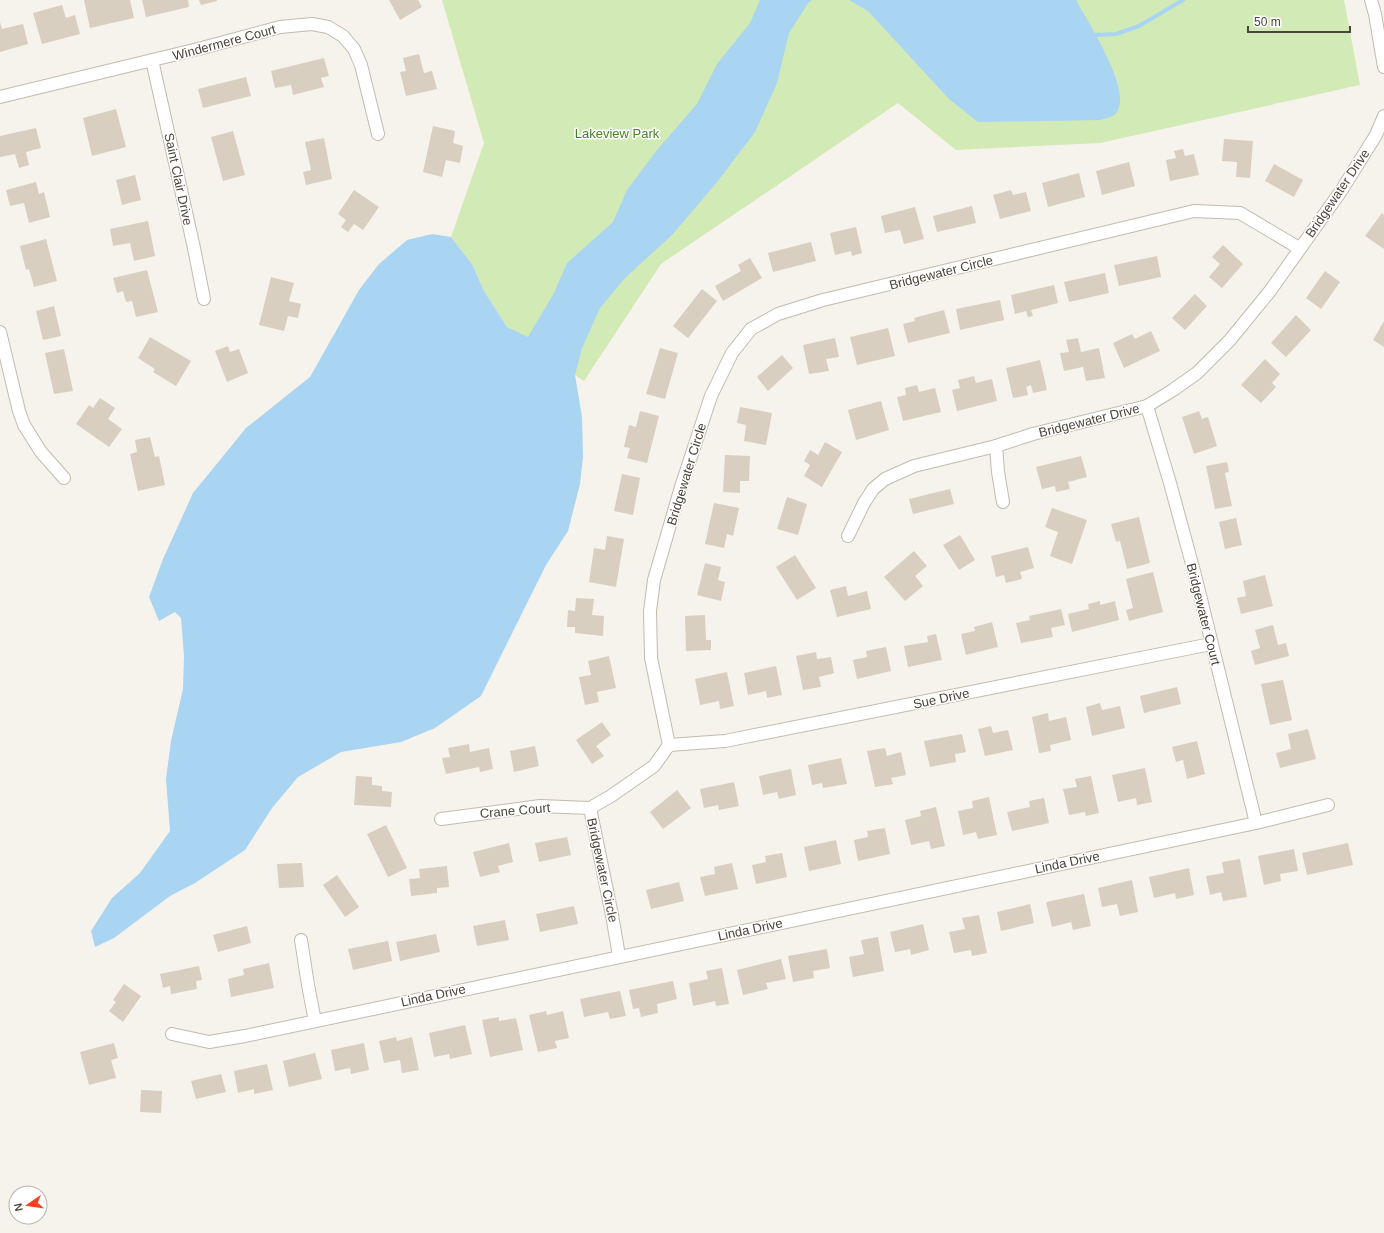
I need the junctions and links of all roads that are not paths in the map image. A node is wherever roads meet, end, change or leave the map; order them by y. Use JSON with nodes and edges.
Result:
{"nodes":[{"id":1,"x":1371,"y":0,"type":"edge"},
{"id":2,"x":152,"y":60,"type":"junction"},
{"id":3,"x":1384,"y":66,"type":"edge"},
{"id":4,"x":0,"y":97,"type":"edge"},
{"id":5,"x":1384,"y":116,"type":"edge"},
{"id":6,"x":378,"y":134,"type":"dead end"},
{"id":7,"x":1380,"y":136,"type":"edge"},
{"id":8,"x":1108,"y":232,"type":"joint"},
{"id":9,"x":1299,"y":248,"type":"junction"},
{"id":10,"x":204,"y":299,"type":"dead end"},
{"id":11,"x":0,"y":332,"type":"edge"},
{"id":12,"x":1147,"y":406,"type":"junction"},
{"id":13,"x":996,"y":446,"type":"junction"},
{"id":14,"x":64,"y":478,"type":"dead end"},
{"id":15,"x":1003,"y":502,"type":"dead end"},
{"id":16,"x":848,"y":536,"type":"dead end"},
{"id":17,"x":1211,"y":644,"type":"junction"},
{"id":18,"x":669,"y":746,"type":"junction"},
{"id":19,"x":1328,"y":806,"type":"dead end"},
{"id":20,"x":590,"y":808,"type":"junction"},
{"id":21,"x":441,"y":819,"type":"dead end"},
{"id":22,"x":1256,"y":823,"type":"junction"},
{"id":23,"x":301,"y":940,"type":"dead end"},
{"id":24,"x":619,"y":956,"type":"junction"},
{"id":25,"x":315,"y":1020,"type":"junction"},
{"id":26,"x":172,"y":1034,"type":"dead end"}],
"edges":[{"from":1,"to":3,"type":"street"},
{"from":2,"to":4,"type":"street","name":"Windermere Court"},
{"from":2,"to":6,"type":"street","name":"Windermere Court"},
{"from":2,"to":10,"type":"street","name":"Saint Clair Drive"},
{"from":5,"to":7,"type":"street","name":"Bridgewater Drive"},
{"from":7,"to":9,"type":"street","name":"Bridgewater Drive"},
{"from":8,"to":9,"type":"street","name":"Bridgewater Drive"},
{"from":8,"to":18,"type":"street","name":"Bridgewater Circle"},
{"from":9,"to":12,"type":"street","name":"Bridgewater Drive"},
{"from":11,"to":14,"type":"street"},
{"from":12,"to":13,"type":"street","name":"Bridgewater Drive"},
{"from":12,"to":17,"type":"street","name":"Bridgewater Court"},
{"from":13,"to":15,"type":"street"},
{"from":13,"to":16,"type":"street","name":"Bridgewater Drive"},
{"from":17,"to":18,"type":"street","name":"Sue Drive"},
{"from":17,"to":22,"type":"street","name":"Bridgewater Court"},
{"from":18,"to":20,"type":"street","name":"Bridgewater Circle"},
{"from":19,"to":22,"type":"street","name":"Linda Drive"},
{"from":20,"to":21,"type":"street","name":"Crane Court"},
{"from":20,"to":24,"type":"street","name":"Bridgewater Circle"},
{"from":22,"to":24,"type":"street","name":"Linda Drive"},
{"from":23,"to":25,"type":"street"},
{"from":24,"to":25,"type":"street","name":"Linda Drive"},
{"from":25,"to":26,"type":"street","name":"Linda Drive"}]}
